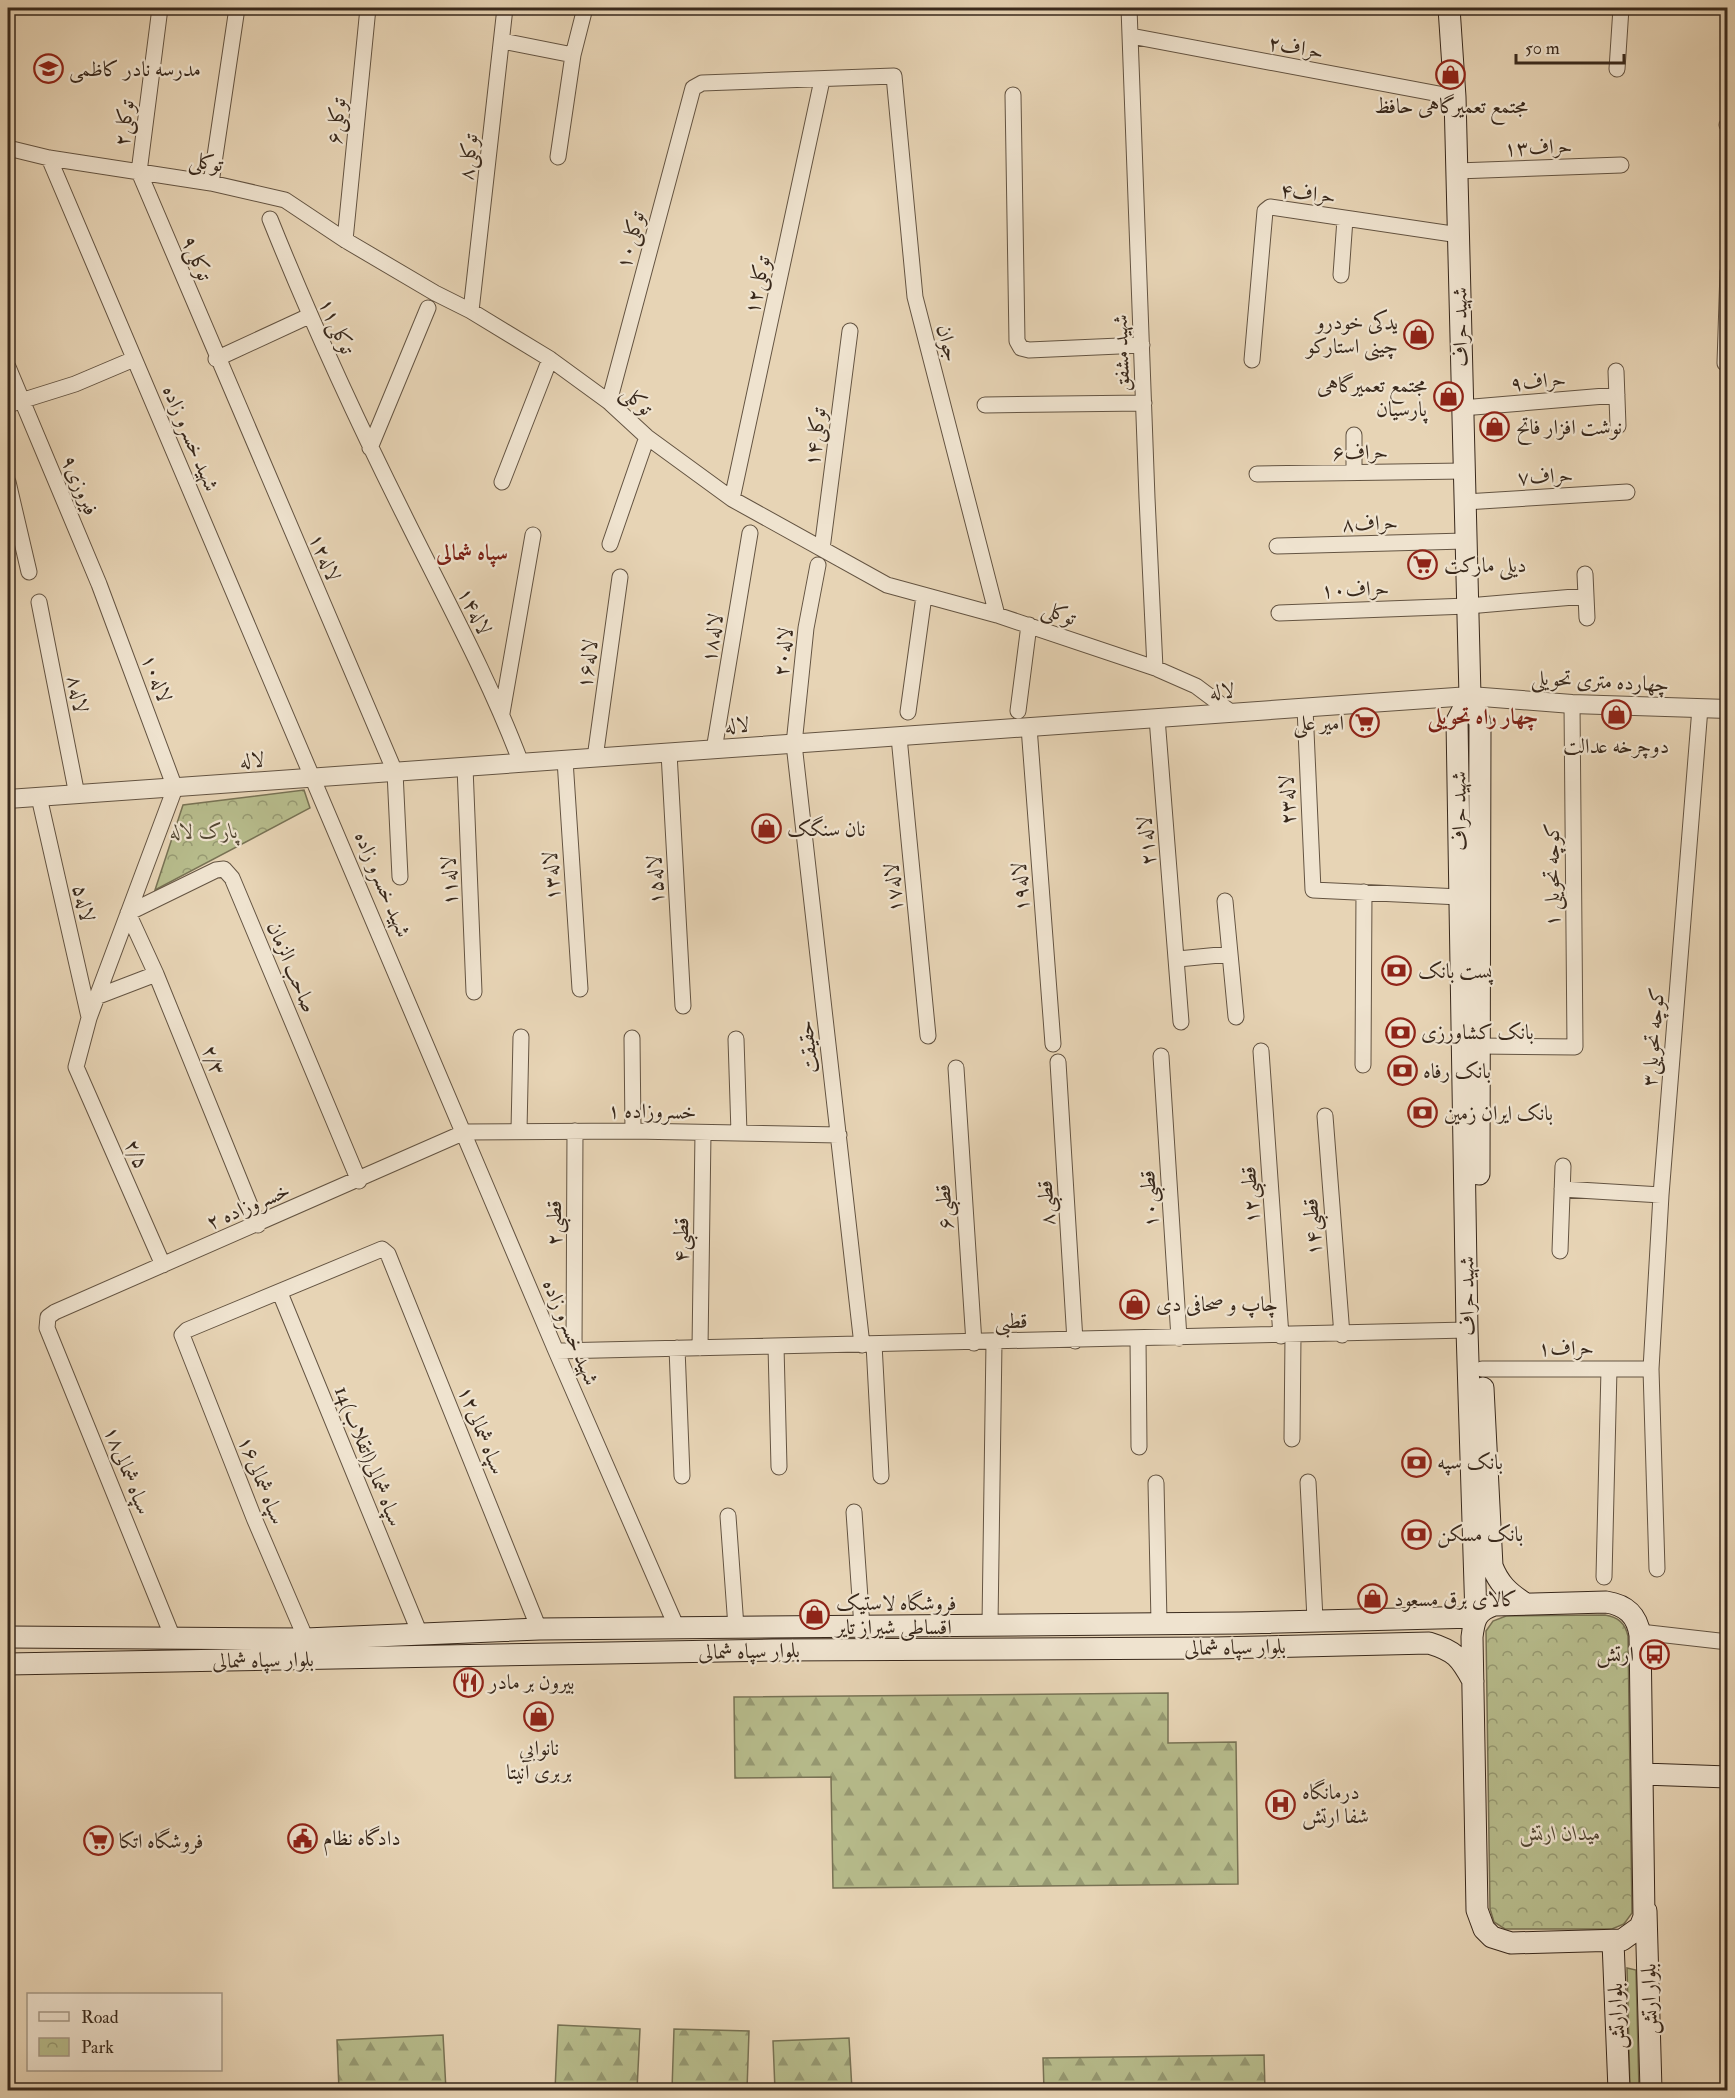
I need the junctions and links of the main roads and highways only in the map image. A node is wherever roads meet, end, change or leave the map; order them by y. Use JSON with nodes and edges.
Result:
{"nodes":[{"id":1,"x":1449,"y":8,"type":"edge"},
{"id":2,"x":1469,"y":804,"type":"junction"},
{"id":3,"x":1481,"y":1507,"type":"junction"},
{"id":4,"x":1524,"y":1603,"type":"junction"},
{"id":5,"x":1476,"y":1617,"type":"junction"},
{"id":6,"x":1428,"y":1618,"type":"junction"},
{"id":7,"x":1058,"y":1624,"type":"junction"},
{"id":8,"x":471,"y":1632,"type":"junction"},
{"id":9,"x":8,"y":1637,"type":"edge"},
{"id":10,"x":1429,"y":1643,"type":"junction"},
{"id":11,"x":1060,"y":1647,"type":"junction"},
{"id":12,"x":472,"y":1656,"type":"junction"},
{"id":13,"x":8,"y":1664,"type":"edge"},
{"id":14,"x":1473,"y":1681,"type":"junction"},
{"id":15,"x":1643,"y":1774,"type":"junction"},
{"id":16,"x":1728,"y":1777,"type":"edge"},
{"id":17,"x":1646,"y":1908,"type":"junction"},
{"id":18,"x":1613,"y":1942,"type":"junction"},
{"id":19,"x":1619,"y":2091,"type":"edge"},
{"id":20,"x":1651,"y":2091,"type":"edge"}],
"edges":[{"from":1,"to":2,"type":"main road","name":"شهید حراف"},
{"from":2,"to":3,"type":"main road"},
{"from":2,"to":3,"type":"main road","name":"شهید حراف"},
{"from":3,"to":4,"type":"main road"},
{"from":3,"to":5,"type":"main road","name":"شهید حراف"},
{"from":4,"to":5,"type":"main road"},
{"from":4,"to":15,"type":"main road"},
{"from":5,"to":6,"type":"main road","name":"بلوار سپاه شمالی"},
{"from":5,"to":14,"type":"main road"},
{"from":6,"to":7,"type":"main road","name":"بلوار سپاه شمالی"},
{"from":6,"to":10,"type":"main road"},
{"from":7,"to":8,"type":"main road","name":"بلوار سپاه شمالی"},
{"from":7,"to":11,"type":"main road"},
{"from":8,"to":9,"type":"main road","name":"بلوار سپاه شمالی"},
{"from":8,"to":12,"type":"main road"},
{"from":10,"to":11,"type":"main road","name":"بلوار سپاه شمالی"},
{"from":10,"to":14,"type":"main road","name":"بلوار سپاه شمالی"},
{"from":11,"to":12,"type":"main road","name":"بلوار سپاه شمالی"},
{"from":12,"to":13,"type":"main road","name":"بلوار سپاه شمالی"},
{"from":14,"to":18,"type":"main road"},
{"from":15,"to":16,"type":"main road"},
{"from":15,"to":17,"type":"main road"},
{"from":17,"to":18,"type":"main road"},
{"from":17,"to":20,"type":"main road","name":"بلوار ارتش"},
{"from":18,"to":19,"type":"main road","name":"بلوارارتش"}]}
